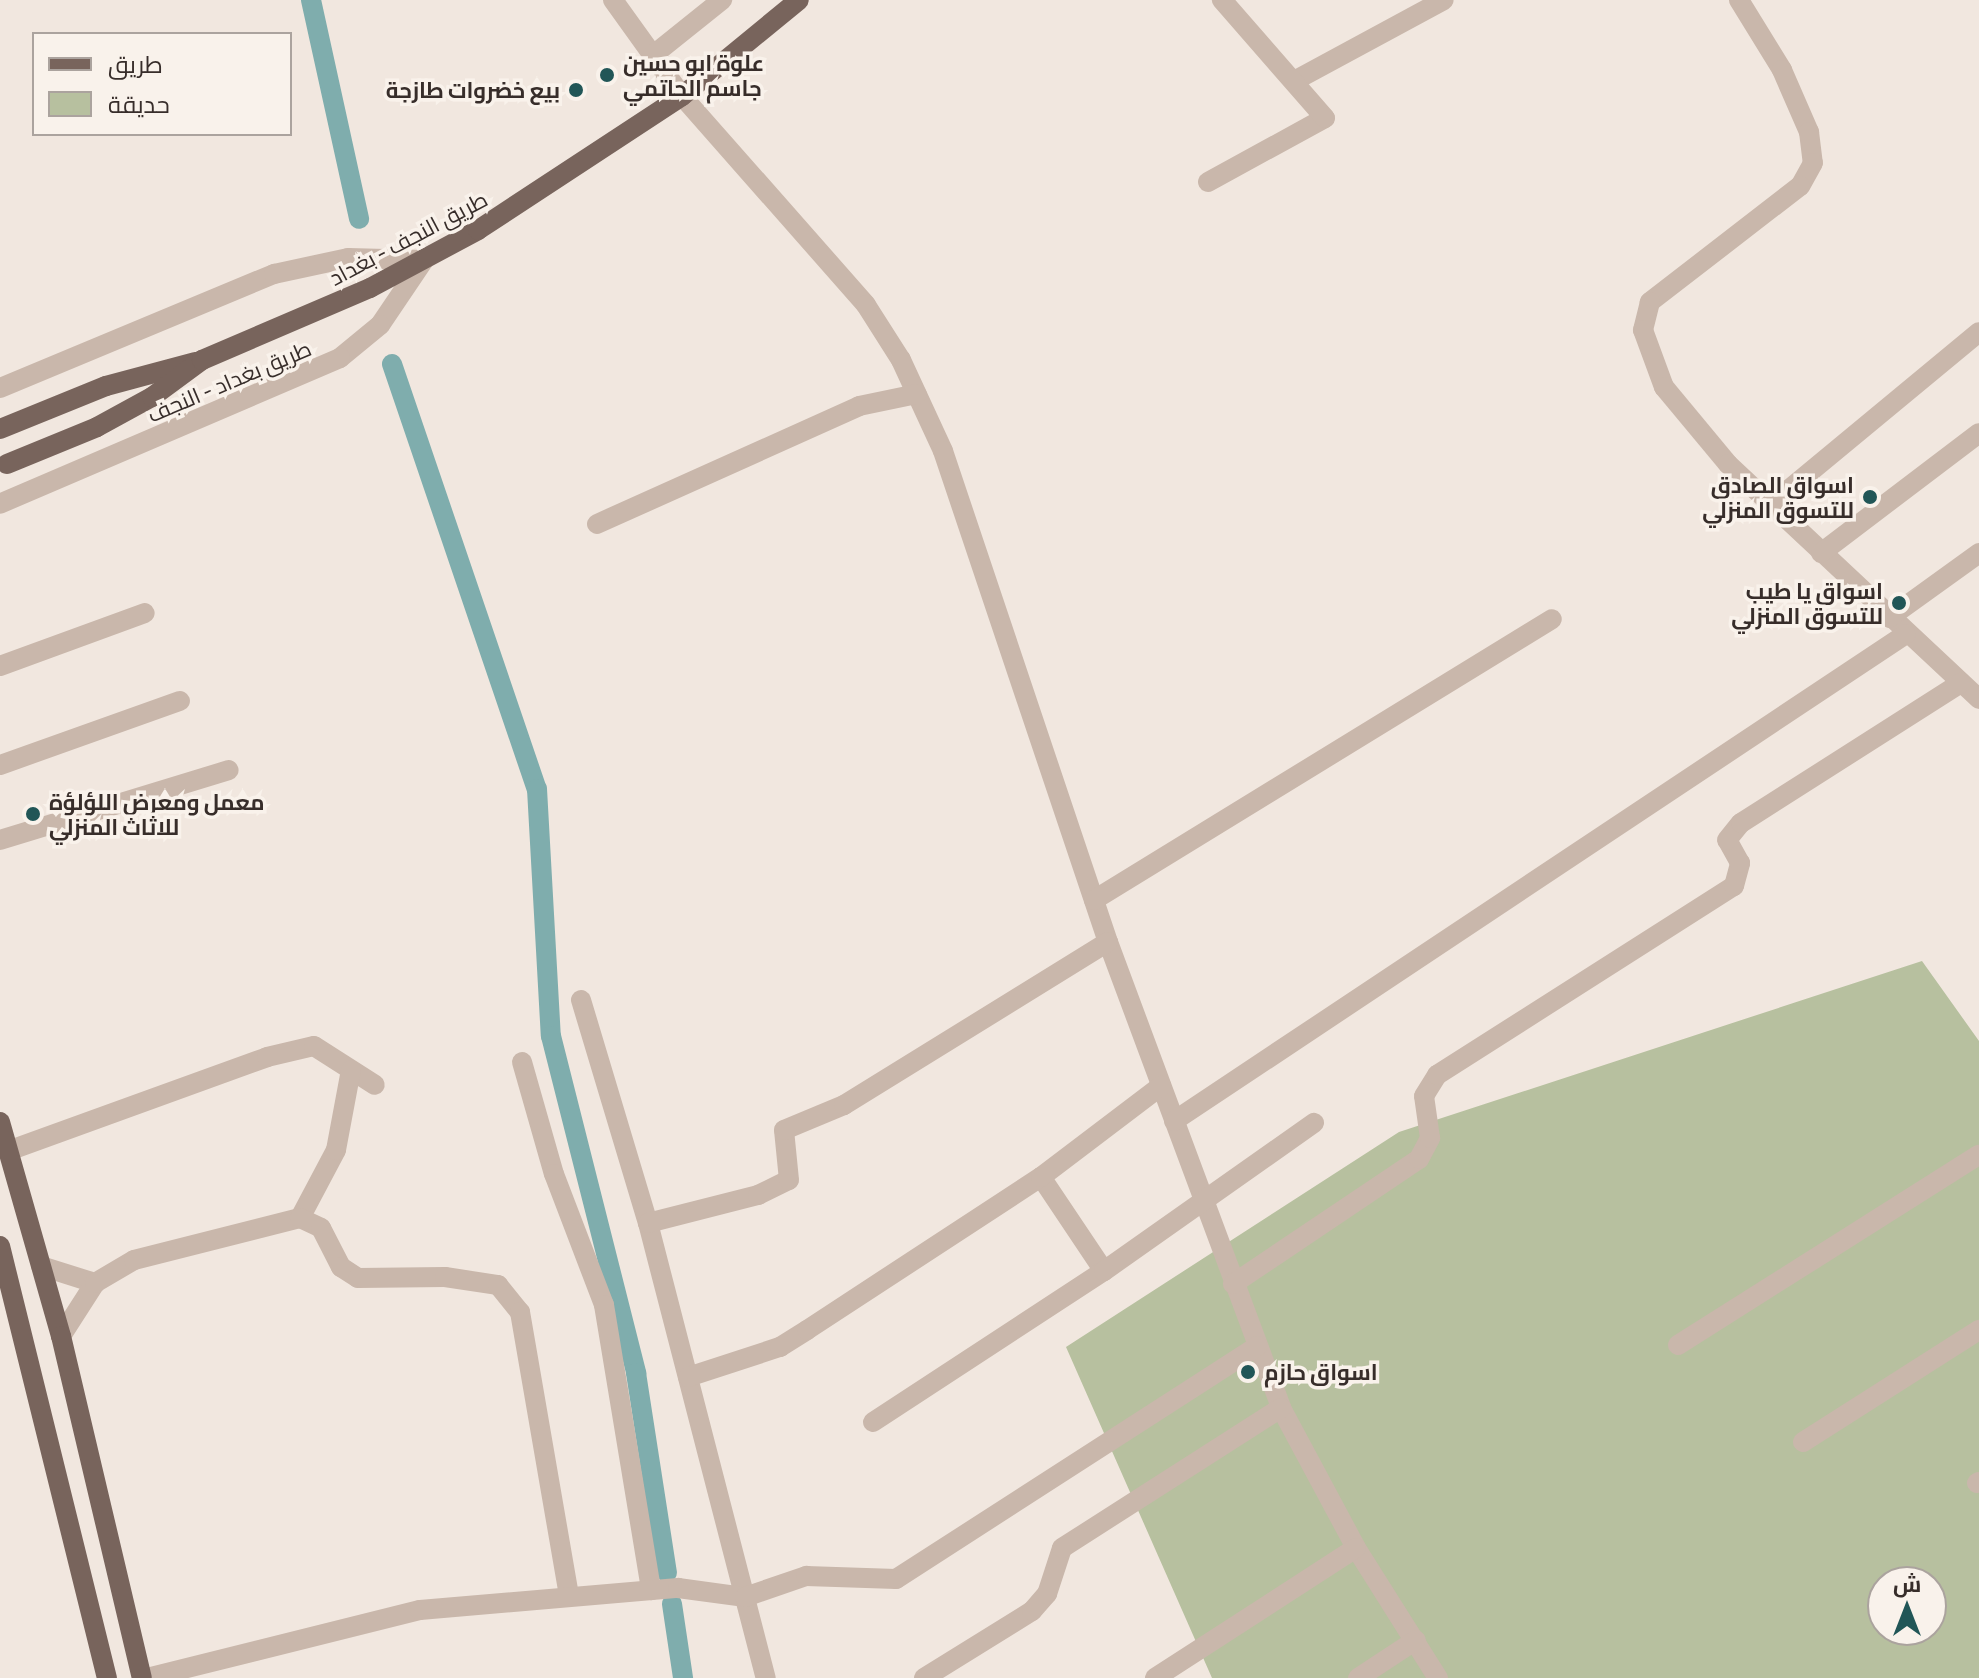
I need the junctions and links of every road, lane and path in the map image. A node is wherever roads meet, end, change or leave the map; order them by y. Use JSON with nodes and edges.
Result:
{"nodes":[{"id":1,"x":613,"y":0,"type":"edge"},
{"id":2,"x":722,"y":0,"type":"edge"},
{"id":3,"x":799,"y":0,"type":"edge"},
{"id":4,"x":1222,"y":0,"type":"edge"},
{"id":5,"x":1444,"y":0,"type":"edge"},
{"id":6,"x":1739,"y":0,"type":"edge"},
{"id":7,"x":652,"y":56,"type":"junction"},
{"id":8,"x":1294,"y":81,"type":"junction"},
{"id":9,"x":682,"y":96,"type":"junction"},
{"id":10,"x":1208,"y":182,"type":"dead end"},
{"id":11,"x":424,"y":260,"type":"junction"},
{"id":12,"x":1979,"y":332,"type":"edge"},
{"id":13,"x":202,"y":360,"type":"junction"},
{"id":14,"x":0,"y":388,"type":"edge"},
{"id":15,"x":917,"y":394,"type":"junction"},
{"id":16,"x":0,"y":429,"type":"edge"},
{"id":17,"x":1979,"y":433,"type":"edge"},
{"id":18,"x":7,"y":464,"type":"dead end"},
{"id":19,"x":0,"y":504,"type":"edge"},
{"id":20,"x":1770,"y":505,"type":"junction"},
{"id":21,"x":597,"y":524,"type":"dead end"},
{"id":22,"x":1821,"y":553,"type":"junction"},
{"id":23,"x":1979,"y":553,"type":"edge"},
{"id":24,"x":145,"y":613,"type":"dead end"},
{"id":25,"x":1889,"y":618,"type":"junction"},
{"id":26,"x":1552,"y":619,"type":"dead end"},
{"id":27,"x":1906,"y":634,"type":"junction"},
{"id":28,"x":0,"y":666,"type":"edge"},
{"id":29,"x":1961,"y":683,"type":"junction"},
{"id":30,"x":1979,"y":699,"type":"edge"},
{"id":31,"x":180,"y":701,"type":"dead end"},
{"id":32,"x":0,"y":765,"type":"edge"},
{"id":33,"x":229,"y":770,"type":"dead end"},
{"id":34,"x":0,"y":840,"type":"edge"},
{"id":35,"x":1094,"y":900,"type":"junction"},
{"id":36,"x":1108,"y":942,"type":"junction"},
{"id":37,"x":581,"y":1000,"type":"dead end"},
{"id":38,"x":522,"y":1062,"type":"dead end"},
{"id":39,"x":351,"y":1070,"type":"junction"},
{"id":40,"x":375,"y":1085,"type":"dead end"},
{"id":41,"x":1161,"y":1086,"type":"junction"},
{"id":42,"x":1174,"y":1121,"type":"junction"},
{"id":43,"x":0,"y":1122,"type":"edge"},
{"id":44,"x":1314,"y":1123,"type":"dead end"},
{"id":45,"x":8,"y":1151,"type":"junction"},
{"id":46,"x":1979,"y":1155,"type":"edge"},
{"id":47,"x":1041,"y":1177,"type":"junction"},
{"id":48,"x":1204,"y":1202,"type":"junction"},
{"id":49,"x":300,"y":1218,"type":"junction"},
{"id":50,"x":648,"y":1223,"type":"junction"},
{"id":51,"x":0,"y":1246,"type":"edge"},
{"id":52,"x":41,"y":1266,"type":"junction"},
{"id":53,"x":1104,"y":1271,"type":"junction"},
{"id":54,"x":95,"y":1283,"type":"junction"},
{"id":55,"x":1233,"y":1284,"type":"junction"},
{"id":56,"x":1979,"y":1330,"type":"edge"},
{"id":57,"x":61,"y":1336,"type":"junction"},
{"id":58,"x":1678,"y":1345,"type":"dead end"},
{"id":59,"x":1257,"y":1346,"type":"junction"},
{"id":60,"x":688,"y":1377,"type":"junction"},
{"id":61,"x":1281,"y":1408,"type":"junction"},
{"id":62,"x":873,"y":1422,"type":"dead end"},
{"id":63,"x":1803,"y":1442,"type":"dead end"},
{"id":64,"x":1356,"y":1548,"type":"junction"},
{"id":65,"x":651,"y":1590,"type":"junction"},
{"id":66,"x":569,"y":1597,"type":"junction"},
{"id":67,"x":745,"y":1597,"type":"junction"},
{"id":68,"x":1416,"y":1640,"type":"junction"},
{"id":69,"x":107,"y":1678,"type":"edge"},
{"id":70,"x":144,"y":1678,"type":"edge"},
{"id":71,"x":766,"y":1678,"type":"edge"},
{"id":72,"x":924,"y":1678,"type":"edge"},
{"id":73,"x":1155,"y":1678,"type":"edge"},
{"id":74,"x":1358,"y":1678,"type":"edge"},
{"id":75,"x":1438,"y":1678,"type":"edge"}],
"edges":[{"from":1,"to":7,"type":"street"},
{"from":2,"to":7,"type":"street"},
{"from":3,"to":9,"type":"main road","name":"طريق النجف - بغداد"},
{"from":4,"to":8,"type":"street"},
{"from":5,"to":8,"type":"street"},
{"from":6,"to":20,"type":"street"},
{"from":7,"to":9,"type":"street"},
{"from":8,"to":10,"type":"street"},
{"from":9,"to":11,"type":"main road","name":"طريق النجف - بغداد"},
{"from":9,"to":15,"type":"street"},
{"from":11,"to":13,"type":"main road","name":"طريق النجف - بغداد"},
{"from":11,"to":14,"type":"street"},
{"from":11,"to":19,"type":"street","name":"طريق بغداد - النجف"},
{"from":12,"to":20,"type":"street"},
{"from":13,"to":16,"type":"main road","name":"طريق بغداد - النجف"},
{"from":13,"to":18,"type":"main road","name":"طريق النجف - بغداد"},
{"from":15,"to":21,"type":"street"},
{"from":15,"to":35,"type":"street"},
{"from":17,"to":22,"type":"street"},
{"from":20,"to":22,"type":"street"},
{"from":22,"to":25,"type":"street"},
{"from":23,"to":25,"type":"street"},
{"from":24,"to":28,"type":"street"},
{"from":25,"to":27,"type":"street"},
{"from":26,"to":35,"type":"street"},
{"from":27,"to":29,"type":"street"},
{"from":27,"to":42,"type":"street"},
{"from":29,"to":30,"type":"street"},
{"from":29,"to":55,"type":"street"},
{"from":31,"to":32,"type":"street"},
{"from":33,"to":34,"type":"street"},
{"from":35,"to":36,"type":"street"},
{"from":36,"to":41,"type":"street"},
{"from":36,"to":50,"type":"street"},
{"from":37,"to":50,"type":"street"},
{"from":38,"to":65,"type":"street"},
{"from":39,"to":40,"type":"street"},
{"from":39,"to":45,"type":"street"},
{"from":39,"to":49,"type":"street"},
{"from":41,"to":42,"type":"street"},
{"from":41,"to":47,"type":"street"},
{"from":42,"to":48,"type":"street"},
{"from":43,"to":45,"type":"main road"},
{"from":44,"to":48,"type":"street"},
{"from":45,"to":52,"type":"main road"},
{"from":46,"to":58,"type":"street"},
{"from":47,"to":53,"type":"street"},
{"from":47,"to":60,"type":"street"},
{"from":48,"to":53,"type":"street"},
{"from":48,"to":55,"type":"street"},
{"from":49,"to":54,"type":"street"},
{"from":49,"to":66,"type":"street"},
{"from":50,"to":60,"type":"street"},
{"from":51,"to":69,"type":"main road"},
{"from":52,"to":54,"type":"street"},
{"from":52,"to":57,"type":"main road"},
{"from":53,"to":62,"type":"street"},
{"from":54,"to":57,"type":"street"},
{"from":55,"to":59,"type":"street"},
{"from":56,"to":63,"type":"street"},
{"from":57,"to":70,"type":"main road"},
{"from":59,"to":61,"type":"street"},
{"from":59,"to":67,"type":"street"},
{"from":60,"to":67,"type":"street"},
{"from":61,"to":64,"type":"street"},
{"from":61,"to":72,"type":"street"},
{"from":64,"to":68,"type":"street"},
{"from":64,"to":73,"type":"street"},
{"from":65,"to":66,"type":"street"},
{"from":65,"to":67,"type":"street"},
{"from":66,"to":70,"type":"street"},
{"from":67,"to":71,"type":"street"},
{"from":68,"to":74,"type":"street"},
{"from":68,"to":75,"type":"street"}]}
